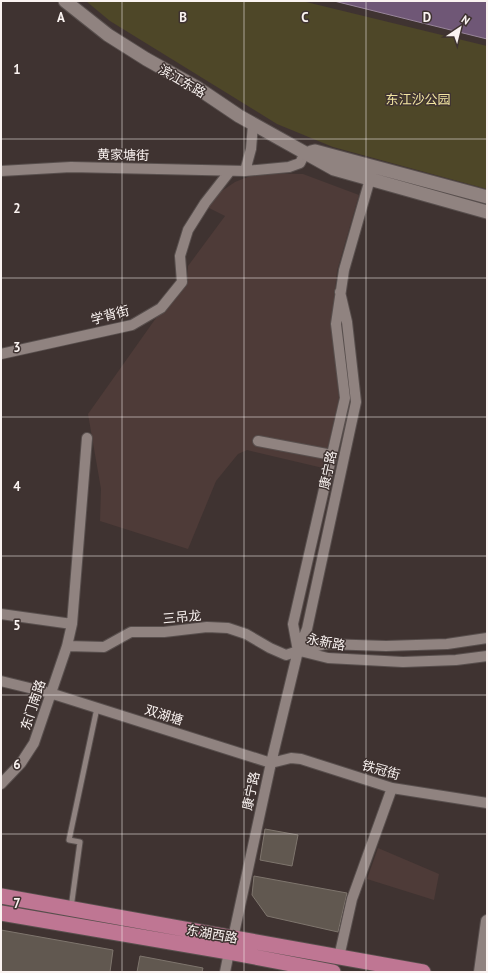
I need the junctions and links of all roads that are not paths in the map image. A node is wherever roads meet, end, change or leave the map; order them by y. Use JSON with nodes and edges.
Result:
{"nodes":[{"id":1,"x":65,"y":1,"type":"edge"},
{"id":2,"x":253,"y":124,"type":"junction"},
{"id":3,"x":305,"y":153,"type":"junction"},
{"id":4,"x":1,"y":170,"type":"edge"},
{"id":5,"x":230,"y":170,"type":"junction"},
{"id":6,"x":245,"y":171,"type":"junction"},
{"id":7,"x":370,"y":180,"type":"junction"},
{"id":8,"x":487,"y":197,"type":"edge"},
{"id":9,"x":487,"y":212,"type":"edge"},
{"id":10,"x":340,"y":292,"type":"junction"},
{"id":11,"x":1,"y":354,"type":"edge"},
{"id":12,"x":86,"y":438,"type":"dead end"},
{"id":13,"x":258,"y":441,"type":"dead end"},
{"id":14,"x":332,"y":455,"type":"junction"},
{"id":15,"x":1,"y":614,"type":"edge"},
{"id":16,"x":72,"y":624,"type":"junction"},
{"id":17,"x":487,"y":638,"type":"edge"},
{"id":18,"x":67,"y":646,"type":"junction"},
{"id":19,"x":298,"y":651,"type":"junction"},
{"id":20,"x":487,"y":656,"type":"edge"},
{"id":21,"x":1,"y":681,"type":"edge"},
{"id":22,"x":50,"y":693,"type":"junction"},
{"id":23,"x":97,"y":708,"type":"junction"},
{"id":24,"x":271,"y":763,"type":"junction"},
{"id":25,"x":1,"y":784,"type":"edge"},
{"id":26,"x":392,"y":788,"type":"junction"},
{"id":27,"x":487,"y":803,"type":"edge"},
{"id":28,"x":1,"y":896,"type":"edge"},
{"id":29,"x":71,"y":909,"type":"junction"},
{"id":30,"x":1,"y":913,"type":"edge"},
{"id":31,"x":487,"y":921,"type":"edge"},
{"id":32,"x":231,"y":945,"type":"junction"},
{"id":33,"x":339,"y":957,"type":"junction"},
{"id":34,"x":225,"y":972,"type":"edge"},
{"id":35,"x":333,"y":972,"type":"edge"},
{"id":36,"x":422,"y":972,"type":"edge"},
{"id":37,"x":480,"y":972,"type":"edge"}],
"edges":[{"from":1,"to":2,"type":"main road","name":"滨江东路"},
{"from":2,"to":3,"type":"main road","name":"滨江东路"},
{"from":2,"to":6,"type":"street"},
{"from":3,"to":6,"type":"street","name":"黄家塘街"},
{"from":3,"to":7,"type":"main road","name":"滨江东路"},
{"from":3,"to":8,"type":"main road","name":"滨江东路"},
{"from":4,"to":5,"type":"street","name":"黄家塘街"},
{"from":5,"to":6,"type":"street","name":"黄家塘街"},
{"from":5,"to":11,"type":"street","name":"学背街"},
{"from":7,"to":9,"type":"main road","name":"滨江东路"},
{"from":7,"to":10,"type":"street","name":"康宁路"},
{"from":10,"to":14,"type":"street","name":"康宁路"},
{"from":10,"to":19,"type":"street","name":"康宁路"},
{"from":12,"to":16,"type":"street","name":"东门南路"},
{"from":13,"to":14,"type":"street"},
{"from":14,"to":19,"type":"street","name":"康宁路"},
{"from":15,"to":16,"type":"street"},
{"from":16,"to":18,"type":"street","name":"东门南路"},
{"from":17,"to":19,"type":"street","name":"永新路"},
{"from":18,"to":19,"type":"street","name":"三吊龙"},
{"from":18,"to":22,"type":"street","name":"东门南路"},
{"from":19,"to":20,"type":"street","name":"永新路"},
{"from":19,"to":24,"type":"street","name":"康宁路"},
{"from":21,"to":22,"type":"street","name":"双湖塘"},
{"from":22,"to":23,"type":"street","name":"双湖塘"},
{"from":22,"to":25,"type":"street","name":"东门南路"},
{"from":23,"to":24,"type":"street","name":"双湖塘"},
{"from":23,"to":29,"type":"lane"},
{"from":24,"to":26,"type":"street","name":"铁冠街"},
{"from":24,"to":32,"type":"street","name":"康宁路"},
{"from":26,"to":27,"type":"street","name":"铁冠街"},
{"from":26,"to":33,"type":"street"},
{"from":28,"to":29,"type":"main road","name":"东湖西路"},
{"from":29,"to":32,"type":"main road","name":"东湖西路"},
{"from":30,"to":32,"type":"main road","name":"东湖西路"},
{"from":31,"to":37,"type":"street"},
{"from":32,"to":33,"type":"main road","name":"东湖西路"},
{"from":32,"to":34,"type":"street","name":"康宁路"},
{"from":32,"to":35,"type":"main road","name":"东湖西路"},
{"from":33,"to":36,"type":"main road","name":"东湖西路"}]}
